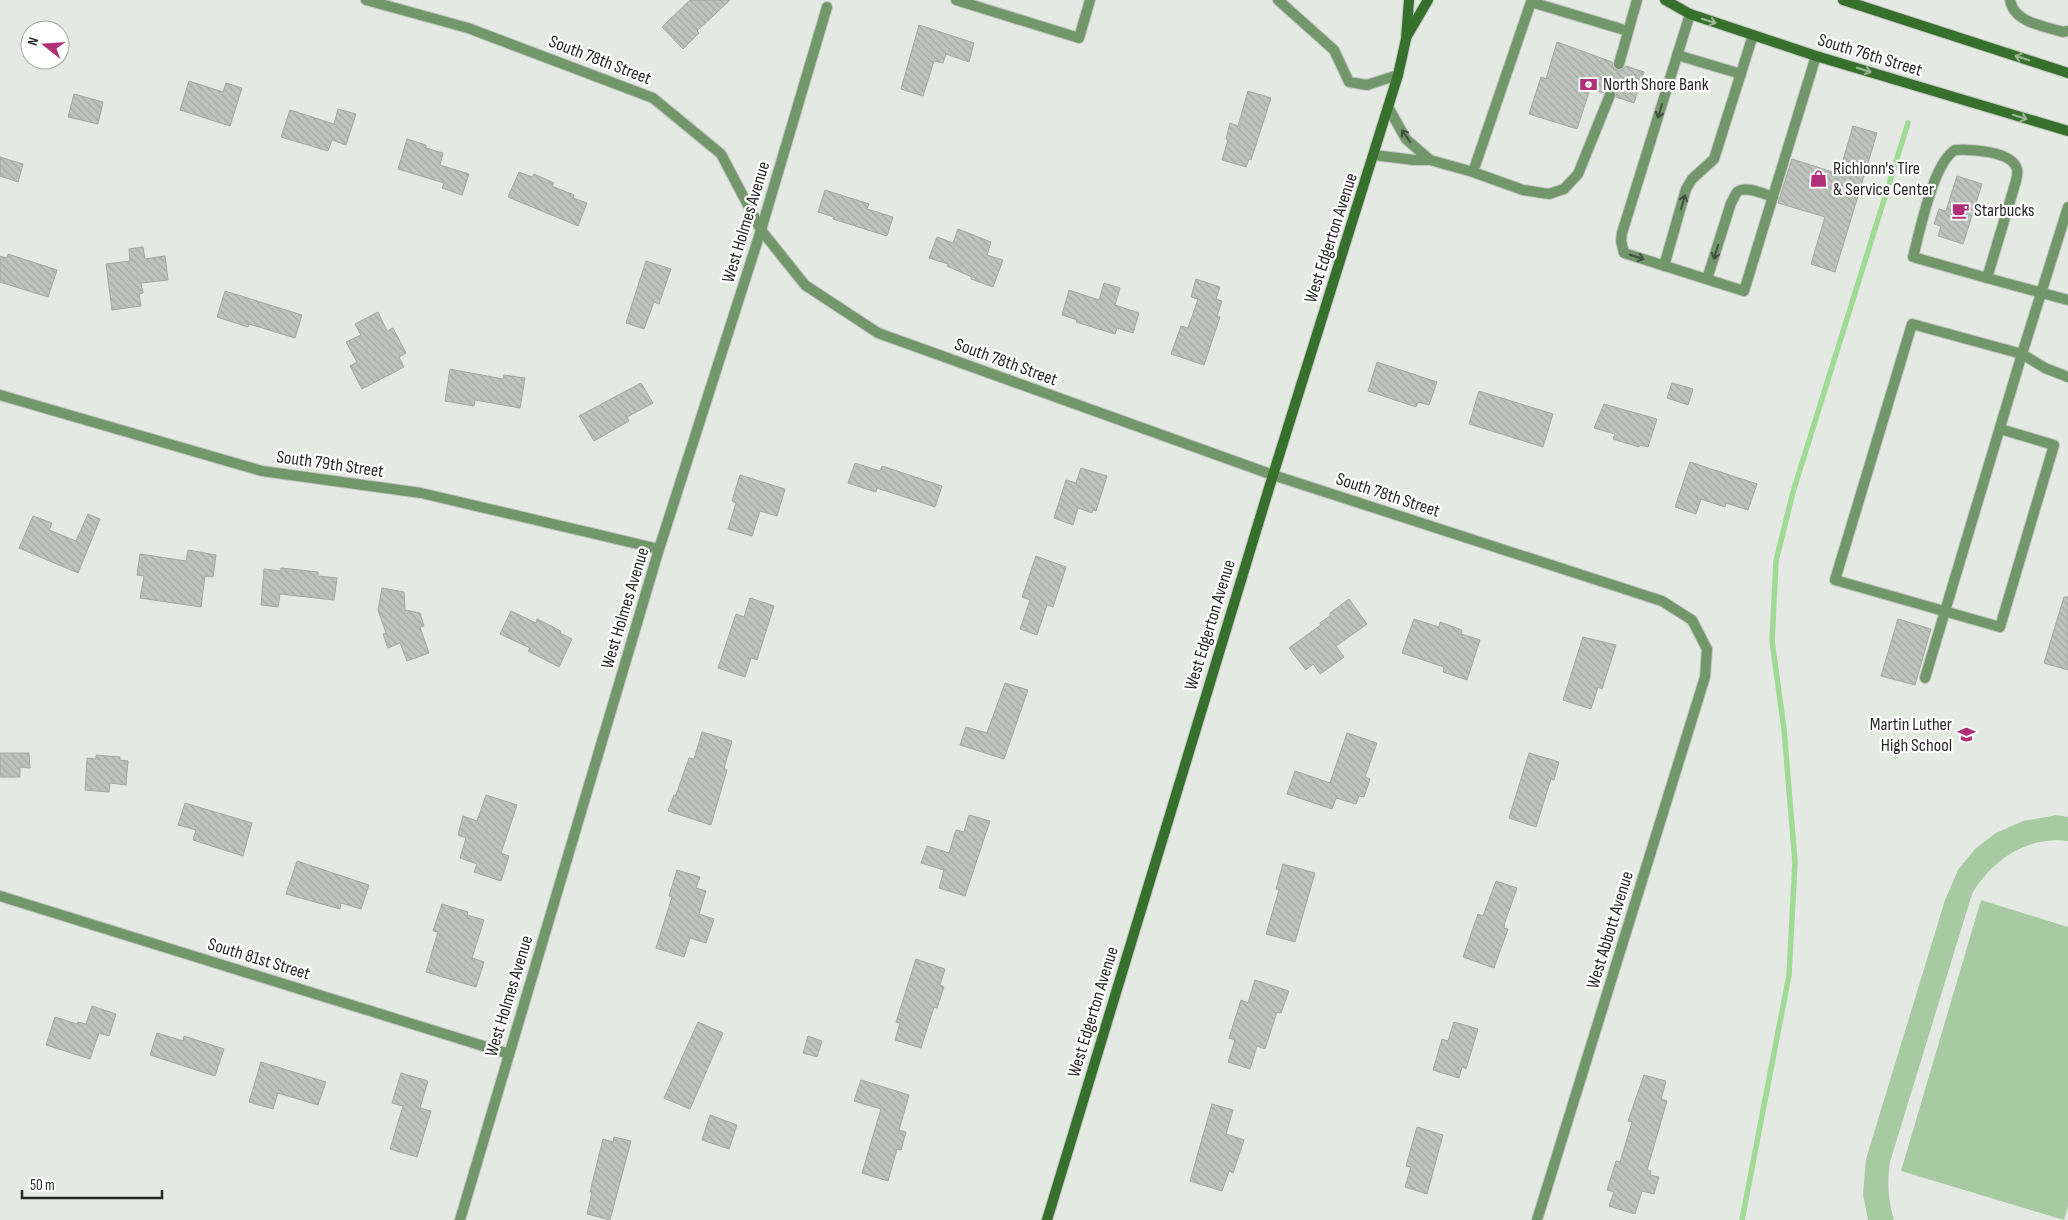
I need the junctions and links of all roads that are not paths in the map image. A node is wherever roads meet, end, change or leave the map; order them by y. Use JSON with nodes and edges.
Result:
{"nodes":[{"id":1,"x":366,"y":0,"type":"edge"},
{"id":2,"x":956,"y":0,"type":"edge"},
{"id":3,"x":1090,"y":0,"type":"edge"},
{"id":4,"x":1278,"y":0,"type":"edge"},
{"id":5,"x":1409,"y":0,"type":"edge"},
{"id":6,"x":1428,"y":0,"type":"edge"},
{"id":7,"x":1637,"y":0,"type":"edge"},
{"id":8,"x":1665,"y":0,"type":"edge"},
{"id":9,"x":1843,"y":0,"type":"edge"},
{"id":10,"x":2010,"y":0,"type":"edge"},
{"id":11,"x":826,"y":7,"type":"dead end"},
{"id":12,"x":1690,"y":14,"type":"junction"},
{"id":13,"x":1628,"y":31,"type":"junction"},
{"id":14,"x":2068,"y":32,"type":"edge"},
{"id":15,"x":1753,"y":35,"type":"junction"},
{"id":16,"x":1406,"y":39,"type":"junction"},
{"id":17,"x":1677,"y":55,"type":"junction"},
{"id":18,"x":1816,"y":56,"type":"junction"},
{"id":19,"x":1619,"y":64,"type":"dead end"},
{"id":20,"x":1741,"y":74,"type":"junction"},
{"id":21,"x":2068,"y":74,"type":"edge"},
{"id":22,"x":1398,"y":75,"type":"junction"},
{"id":23,"x":1610,"y":95,"type":"dead end"},
{"id":24,"x":1388,"y":107,"type":"junction"},
{"id":25,"x":2068,"y":131,"type":"edge"},
{"id":26,"x":1374,"y":155,"type":"junction"},
{"id":27,"x":1430,"y":160,"type":"junction"},
{"id":28,"x":1472,"y":172,"type":"junction"},
{"id":29,"x":1773,"y":196,"type":"junction"},
{"id":30,"x":2068,"y":207,"type":"edge"},
{"id":31,"x":761,"y":230,"type":"junction"},
{"id":32,"x":1664,"y":266,"type":"junction"},
{"id":33,"x":1987,"y":278,"type":"junction"},
{"id":34,"x":1708,"y":279,"type":"junction"},
{"id":35,"x":2040,"y":294,"type":"junction"},
{"id":36,"x":2068,"y":300,"type":"edge"},
{"id":37,"x":2022,"y":354,"type":"junction"},
{"id":38,"x":2068,"y":377,"type":"edge"},
{"id":39,"x":0,"y":395,"type":"edge"},
{"id":40,"x":2000,"y":429,"type":"junction"},
{"id":41,"x":1273,"y":475,"type":"junction"},
{"id":42,"x":659,"y":549,"type":"junction"},
{"id":43,"x":1946,"y":611,"type":"junction"},
{"id":44,"x":1707,"y":649,"type":"joint"},
{"id":45,"x":1925,"y":678,"type":"dead end"},
{"id":46,"x":0,"y":896,"type":"edge"},
{"id":47,"x":509,"y":1054,"type":"junction"},
{"id":48,"x":460,"y":1220,"type":"edge"},
{"id":49,"x":1047,"y":1220,"type":"edge"},
{"id":50,"x":1537,"y":1220,"type":"edge"}],
"edges":[{"from":1,"to":31,"type":"street","name":"South 78th Street"},
{"from":2,"to":3,"type":"street"},
{"from":4,"to":22,"type":"street"},
{"from":5,"to":16,"type":"street","name":"West Edgerton Avenue"},
{"from":6,"to":16,"type":"street","name":"West Edgerton Avenue"},
{"from":7,"to":13,"type":"street"},
{"from":8,"to":12,"type":"street","name":"South 76th Street"},
{"from":21,"to":9,"type":"street","one_way":true},
{"from":10,"to":14,"type":"street"},
{"from":11,"to":31,"type":"street","name":"West Holmes Avenue"},
{"from":12,"to":15,"type":"street","name":"South 76th Street","one_way":true},
{"from":12,"to":17,"type":"street"},
{"from":13,"to":19,"type":"street"},
{"from":13,"to":28,"type":"street"},
{"from":15,"to":18,"type":"street","name":"South 76th Street"},
{"from":15,"to":20,"type":"street"},
{"from":16,"to":22,"type":"street","name":"West Edgerton Avenue"},
{"from":17,"to":20,"type":"street"},
{"from":17,"to":32,"type":"street","one_way":true},
{"from":18,"to":25,"type":"street","name":"South 76th Street","one_way":true},
{"from":18,"to":29,"type":"street"},
{"from":32,"to":20,"type":"street","one_way":true},
{"from":22,"to":24,"type":"street","name":"West Edgerton Avenue"},
{"from":23,"to":28,"type":"street"},
{"from":24,"to":26,"type":"street","name":"West Edgerton Avenue"},
{"from":27,"to":24,"type":"street","one_way":true},
{"from":26,"to":27,"type":"street"},
{"from":26,"to":41,"type":"street","name":"West Edgerton Avenue"},
{"from":27,"to":28,"type":"street"},
{"from":29,"to":34,"type":"street","one_way":true},
{"from":29,"to":34,"type":"street"},
{"from":30,"to":35,"type":"street"},
{"from":31,"to":41,"type":"street","name":"South 78th Street"},
{"from":31,"to":42,"type":"street","name":"West Holmes Avenue"},
{"from":32,"to":34,"type":"street"},
{"from":33,"to":33,"type":"street"},
{"from":33,"to":35,"type":"street"},
{"from":35,"to":36,"type":"street"},
{"from":35,"to":37,"type":"street"},
{"from":37,"to":38,"type":"street"},
{"from":37,"to":40,"type":"street"},
{"from":37,"to":43,"type":"street"},
{"from":39,"to":42,"type":"street","name":"South 79th Street"},
{"from":40,"to":43,"type":"street"},
{"from":40,"to":43,"type":"street"},
{"from":41,"to":44,"type":"street","name":"South 78th Street"},
{"from":41,"to":49,"type":"street","name":"West Edgerton Avenue"},
{"from":42,"to":47,"type":"street","name":"West Holmes Avenue"},
{"from":43,"to":45,"type":"street"},
{"from":44,"to":50,"type":"street","name":"West Abbott Avenue"},
{"from":46,"to":47,"type":"street","name":"South 81st Street"},
{"from":47,"to":48,"type":"street","name":"West Holmes Avenue"}]}
